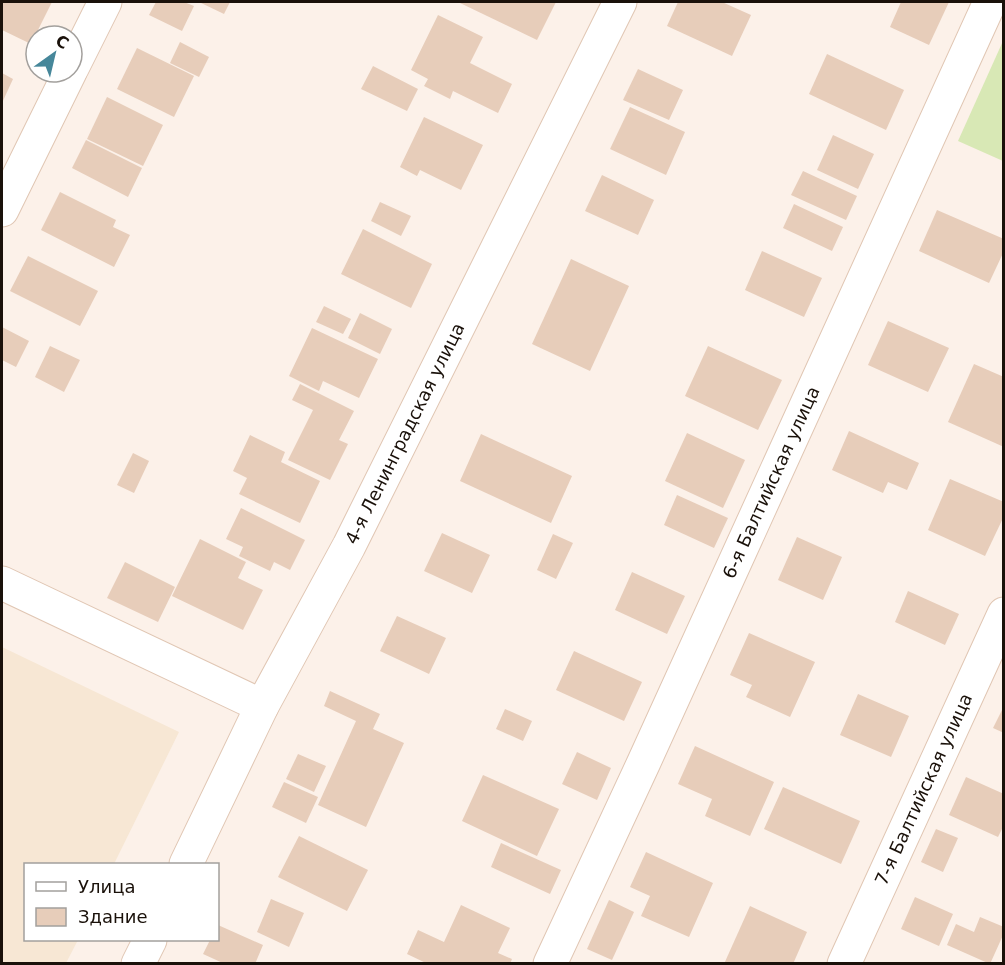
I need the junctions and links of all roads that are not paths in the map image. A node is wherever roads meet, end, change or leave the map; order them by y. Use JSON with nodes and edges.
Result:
{"nodes":[{"id":1,"x":105,"y":2,"type":"edge"},
{"id":2,"x":620,"y":2,"type":"edge"},
{"id":3,"x":990,"y":2,"type":"edge"},
{"id":4,"x":84,"y":44,"type":"edge"},
{"id":5,"x":64,"y":84,"type":"edge"},
{"id":6,"x":2,"y":210,"type":"edge"},
{"id":7,"x":2,"y":583,"type":"edge"},
{"id":8,"x":1004,"y":614,"type":"edge"},
{"id":9,"x":262,"y":706,"type":"junction"},
{"id":10,"x":186,"y":863,"type":"edge"},
{"id":11,"x":149,"y":941,"type":"edge"},
{"id":12,"x":138,"y":963,"type":"edge"},
{"id":13,"x":550,"y":963,"type":"edge"},
{"id":14,"x":844,"y":963,"type":"edge"}],
"edges":[{"from":1,"to":4,"type":"street"},
{"from":2,"to":9,"type":"street","name":"4-я Ленинградская улица"},
{"from":3,"to":13,"type":"street","name":"6-я Балтийская улица"},
{"from":5,"to":6,"type":"street"},
{"from":7,"to":9,"type":"street"},
{"from":8,"to":14,"type":"street","name":"7-я Балтийская улица"},
{"from":9,"to":10,"type":"street","name":"4-я Ленинградская улица"},
{"from":11,"to":12,"type":"street"}]}
